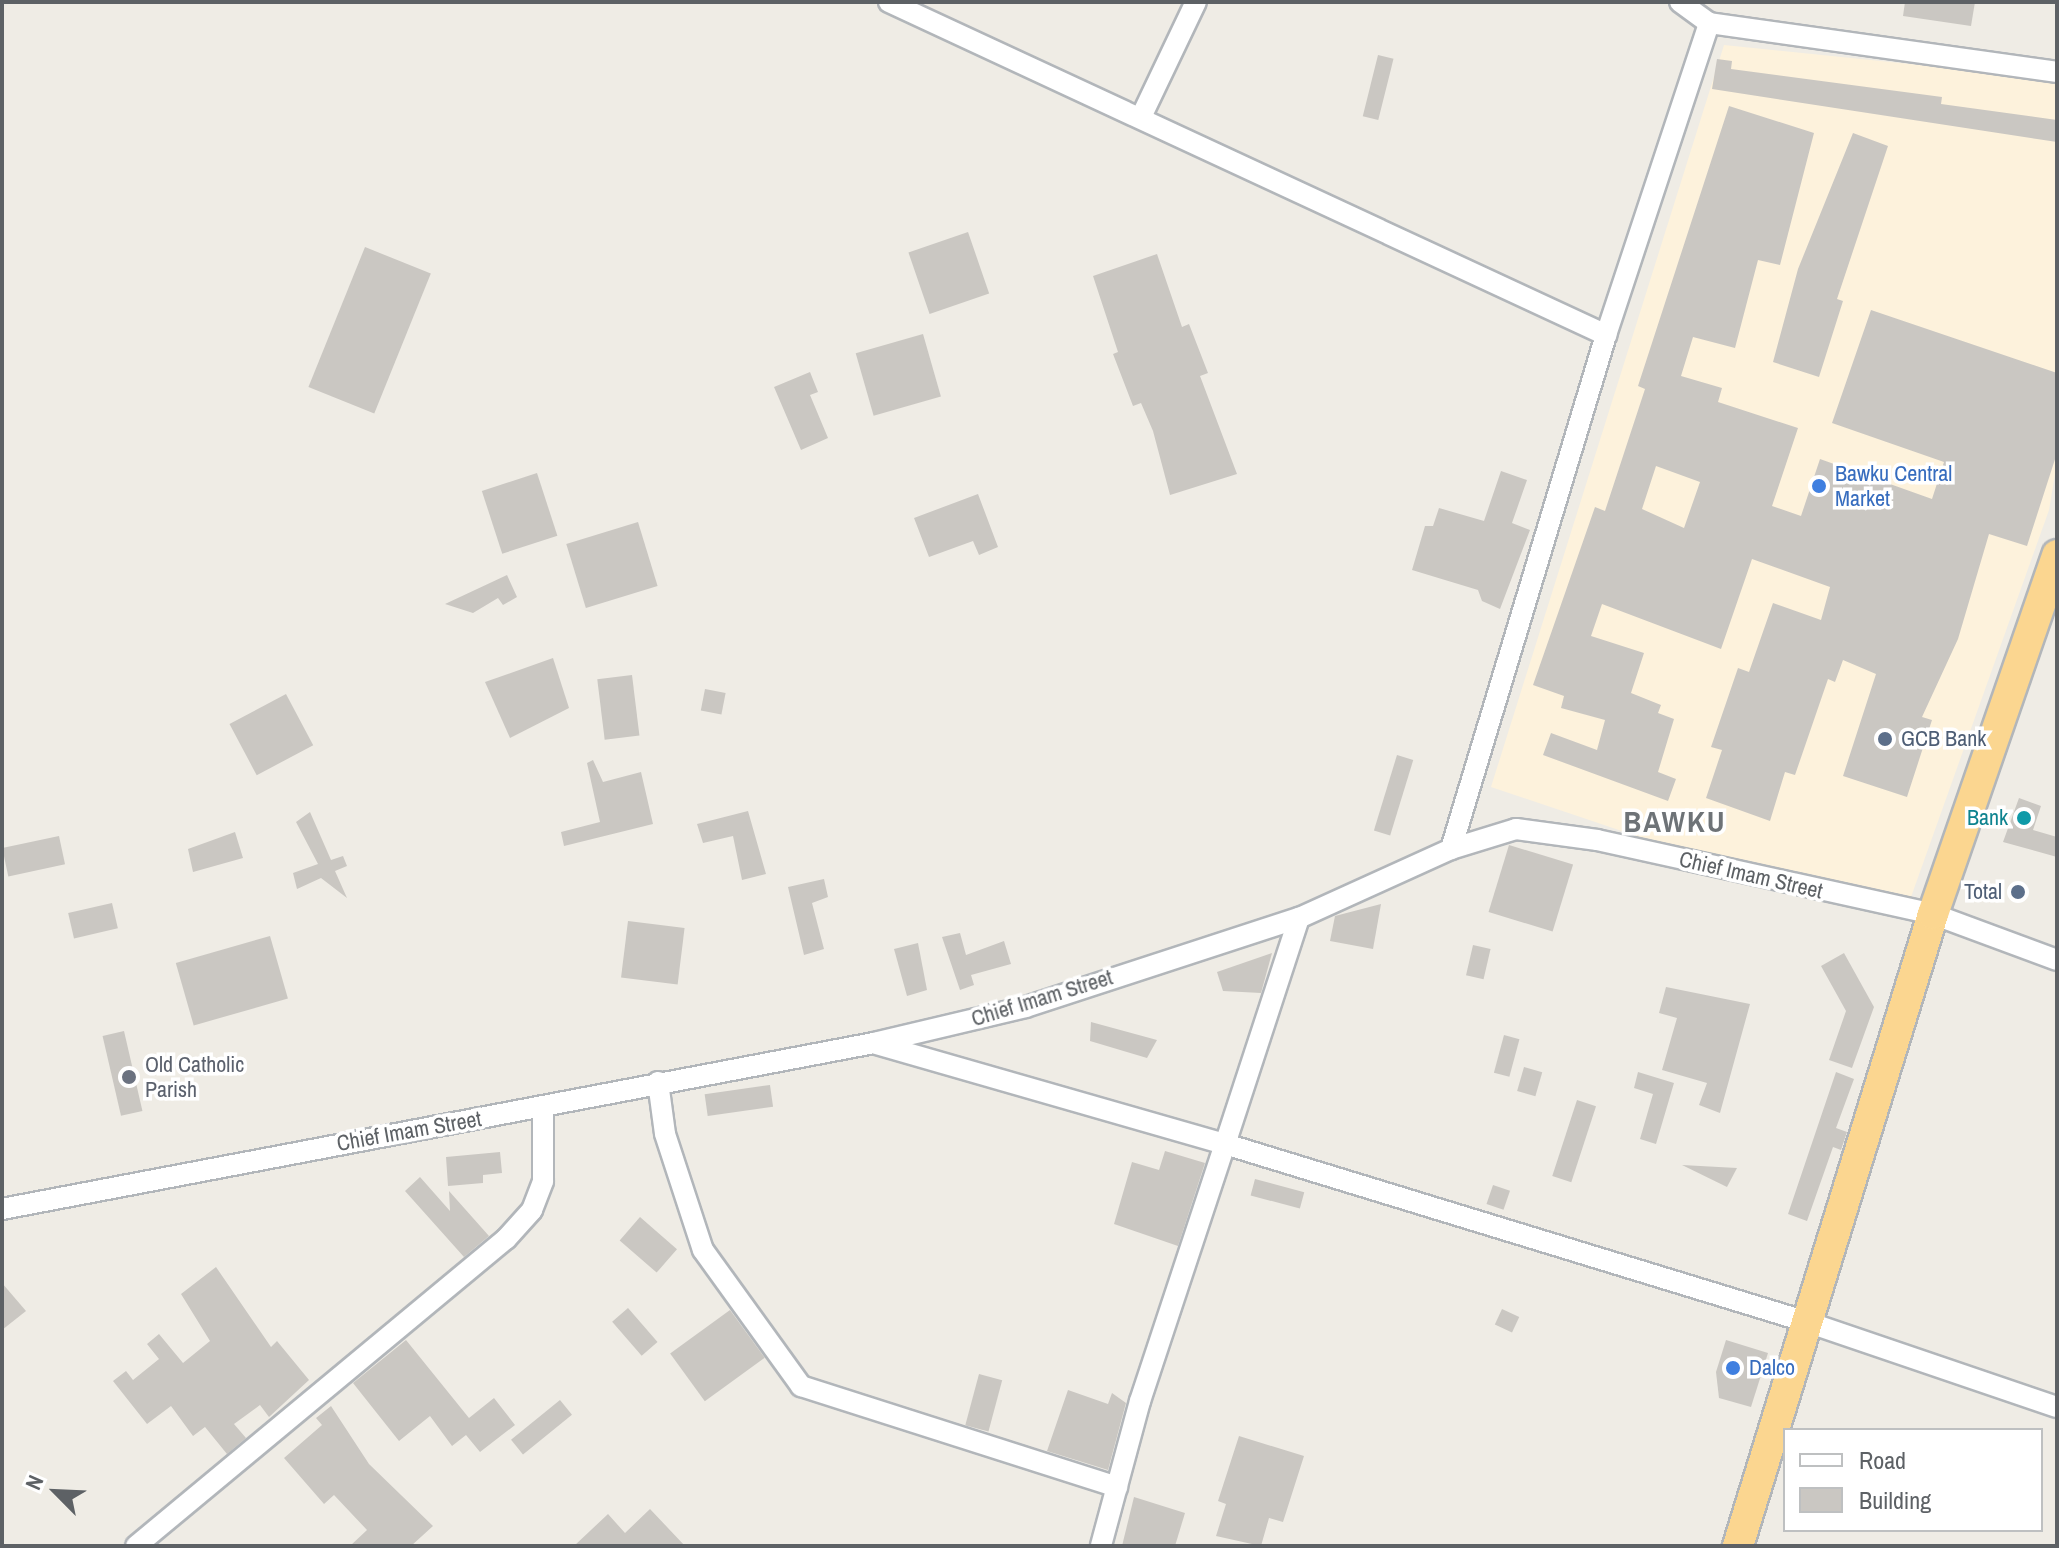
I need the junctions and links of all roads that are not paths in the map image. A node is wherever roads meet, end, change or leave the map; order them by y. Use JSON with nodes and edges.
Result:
{"nodes":[{"id":1,"x":889,"y":2,"type":"edge"},
{"id":2,"x":1196,"y":2,"type":"edge"},
{"id":3,"x":1680,"y":2,"type":"edge"},
{"id":4,"x":1709,"y":23,"type":"junction"},
{"id":5,"x":2057,"y":72,"type":"edge"},
{"id":6,"x":1142,"y":115,"type":"junction"},
{"id":7,"x":1606,"y":335,"type":"junction"},
{"id":8,"x":2056,"y":563,"type":"edge"},
{"id":9,"x":1451,"y":849,"type":"junction"},
{"id":10,"x":1933,"y":914,"type":"junction"},
{"id":11,"x":1299,"y":918,"type":"junction"},
{"id":12,"x":2057,"y":960,"type":"edge"},
{"id":13,"x":874,"y":1043,"type":"junction"},
{"id":14,"x":658,"y":1082,"type":"junction"},
{"id":15,"x":543,"y":1108,"type":"junction"},
{"id":16,"x":1225,"y":1144,"type":"junction"},
{"id":17,"x":2,"y":1209,"type":"edge"},
{"id":18,"x":1804,"y":1321,"type":"junction"},
{"id":19,"x":2057,"y":1407,"type":"edge"},
{"id":20,"x":1117,"y":1487,"type":"junction"},
{"id":21,"x":136,"y":1546,"type":"edge"},
{"id":22,"x":1101,"y":1546,"type":"edge"},
{"id":23,"x":1738,"y":1546,"type":"edge"}],
"edges":[{"from":1,"to":6,"type":"street"},
{"from":2,"to":6,"type":"street"},
{"from":3,"to":4,"type":"street"},
{"from":4,"to":5,"type":"street"},
{"from":4,"to":7,"type":"street"},
{"from":6,"to":7,"type":"street"},
{"from":7,"to":9,"type":"street"},
{"from":8,"to":10,"type":"highway"},
{"from":9,"to":10,"type":"street","name":"Chief Imam Street"},
{"from":9,"to":11,"type":"street","name":"Chief Imam Street"},
{"from":10,"to":12,"type":"street","name":"Chief Imam Street"},
{"from":10,"to":18,"type":"highway"},
{"from":11,"to":13,"type":"street","name":"Chief Imam Street"},
{"from":11,"to":16,"type":"street"},
{"from":13,"to":14,"type":"street","name":"Chief Imam Street"},
{"from":13,"to":16,"type":"street"},
{"from":14,"to":15,"type":"street","name":"Chief Imam Street"},
{"from":14,"to":20,"type":"street"},
{"from":15,"to":17,"type":"street","name":"Chief Imam Street"},
{"from":15,"to":21,"type":"street"},
{"from":16,"to":18,"type":"street"},
{"from":16,"to":20,"type":"street"},
{"from":18,"to":19,"type":"street"},
{"from":18,"to":23,"type":"highway"},
{"from":20,"to":22,"type":"street"}]}
